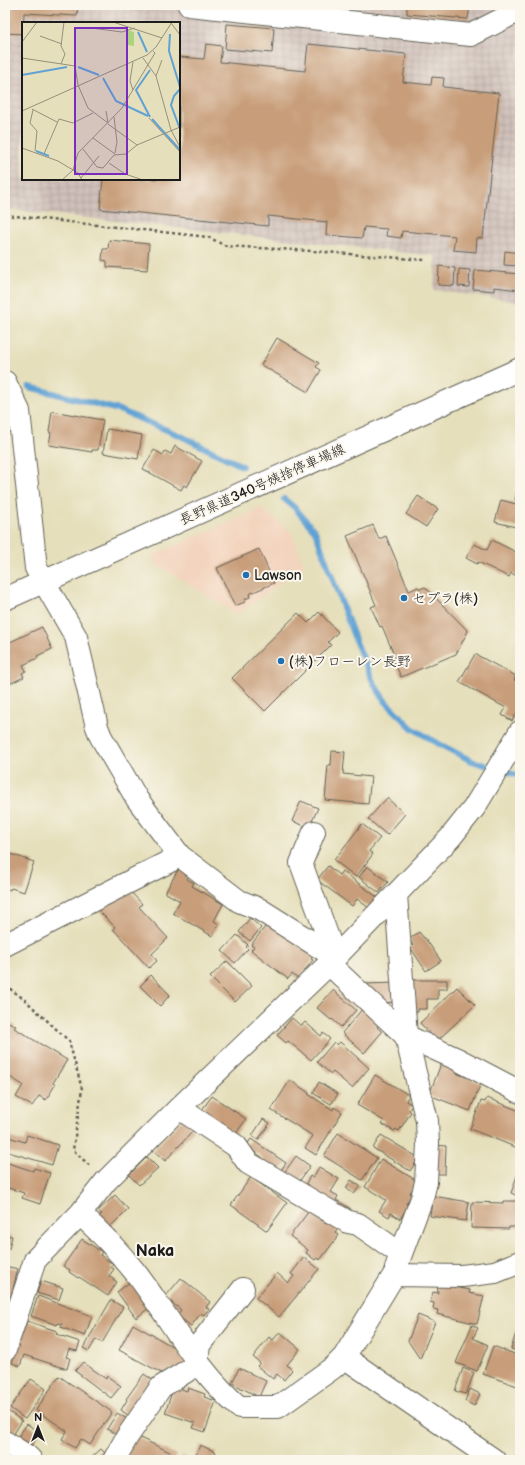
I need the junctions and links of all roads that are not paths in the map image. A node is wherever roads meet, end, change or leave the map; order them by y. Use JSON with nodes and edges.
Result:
{"nodes":[{"id":1,"x":189,"y":5,"type":"edge"},
{"id":2,"x":520,"y":10,"type":"edge"},
{"id":3,"x":520,"y":369,"type":"edge"},
{"id":4,"x":5,"y":382,"type":"edge"},
{"id":5,"x":44,"y":582,"type":"junction"},
{"id":6,"x":5,"y":599,"type":"edge"},
{"id":7,"x":520,"y":732,"type":"edge"},
{"id":8,"x":314,"y":832,"type":"dead end"},
{"id":9,"x":180,"y":856,"type":"junction"},
{"id":10,"x":396,"y":894,"type":"junction"},
{"id":11,"x":5,"y":945,"type":"edge"},
{"id":12,"x":332,"y":961,"type":"junction"},
{"id":13,"x":406,"y":1036,"type":"junction"},
{"id":14,"x":520,"y":1092,"type":"edge"},
{"id":15,"x":179,"y":1108,"type":"junction"},
{"id":16,"x":80,"y":1214,"type":"junction"},
{"id":17,"x":401,"y":1254,"type":"junction"},
{"id":18,"x":520,"y":1262,"type":"edge"},
{"id":19,"x":394,"y":1275,"type":"junction"},
{"id":20,"x":243,"y":1289,"type":"dead end"},
{"id":21,"x":5,"y":1350,"type":"edge"},
{"id":22,"x":344,"y":1357,"type":"junction"},
{"id":23,"x":197,"y":1362,"type":"junction"},
{"id":24,"x":5,"y":1442,"type":"edge"},
{"id":25,"x":31,"y":1460,"type":"edge"},
{"id":26,"x":114,"y":1460,"type":"edge"},
{"id":27,"x":494,"y":1460,"type":"edge"}],
"edges":[{"from":1,"to":2,"type":"street"},
{"from":3,"to":5,"type":"street","name":"長野県道340号姨捨停車場線"},
{"from":4,"to":5,"type":"street"},
{"from":5,"to":6,"type":"street","name":"長野県道340号姨捨停車場線"},
{"from":5,"to":9,"type":"street"},
{"from":7,"to":10,"type":"street"},
{"from":8,"to":12,"type":"street"},
{"from":9,"to":11,"type":"street"},
{"from":9,"to":12,"type":"street"},
{"from":10,"to":12,"type":"street"},
{"from":10,"to":13,"type":"street"},
{"from":12,"to":13,"type":"street"},
{"from":12,"to":15,"type":"street"},
{"from":13,"to":14,"type":"street"},
{"from":13,"to":17,"type":"street"},
{"from":15,"to":16,"type":"street"},
{"from":15,"to":17,"type":"street"},
{"from":16,"to":21,"type":"street"},
{"from":16,"to":23,"type":"street"},
{"from":17,"to":19,"type":"street"},
{"from":18,"to":19,"type":"street"},
{"from":19,"to":22,"type":"street"},
{"from":20,"to":23,"type":"street"},
{"from":22,"to":23,"type":"street"},
{"from":22,"to":27,"type":"street"},
{"from":23,"to":26,"type":"street"},
{"from":24,"to":25,"type":"street"}]}
